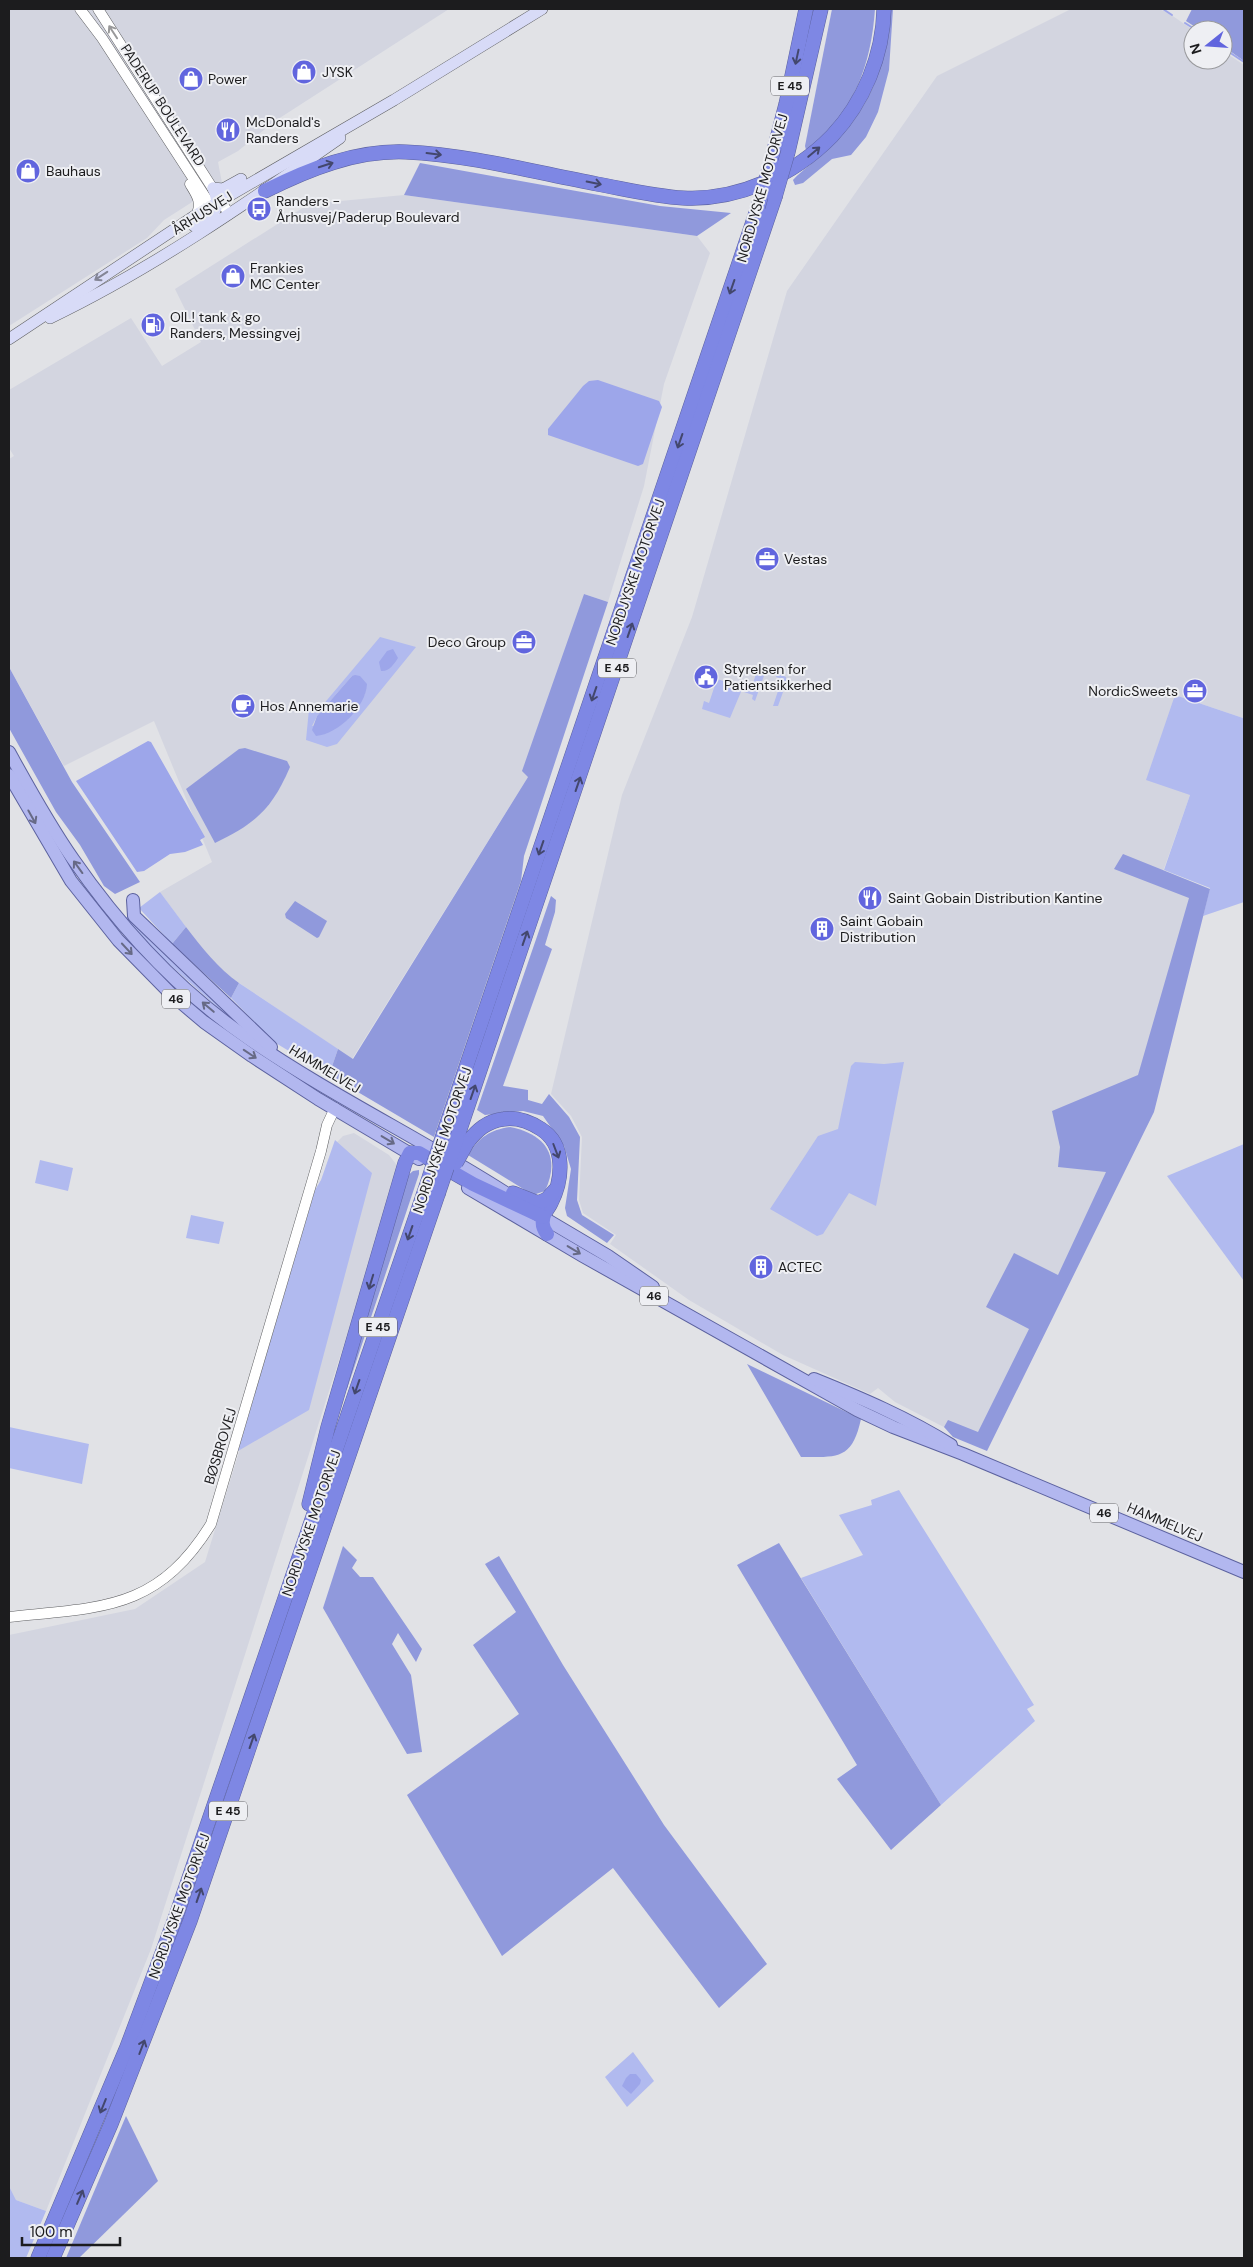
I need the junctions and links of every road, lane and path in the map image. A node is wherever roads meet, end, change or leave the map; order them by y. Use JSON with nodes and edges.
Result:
{"nodes":[{"id":1,"x":80,"y":9,"type":"edge"},
{"id":2,"x":98,"y":9,"type":"edge"},
{"id":3,"x":542,"y":9,"type":"edge"},
{"id":4,"x":806,"y":9,"type":"edge"},
{"id":5,"x":821,"y":9,"type":"edge"},
{"id":6,"x":884,"y":9,"type":"edge"},
{"id":7,"x":129,"y":79,"type":"junction"},
{"id":8,"x":394,"y":100,"type":"junction"},
{"id":9,"x":312,"y":147,"type":"junction"},
{"id":10,"x":213,"y":188,"type":"junction"},
{"id":11,"x":265,"y":190,"type":"junction"},
{"id":12,"x":220,"y":212,"type":"junction"},
{"id":13,"x":196,"y":215,"type":"junction"},
{"id":14,"x":12,"y":336,"type":"edge"},
{"id":15,"x":9,"y":752,"type":"edge"},
{"id":16,"x":9,"y":775,"type":"edge"},
{"id":17,"x":134,"y":900,"type":"dead end"},
{"id":18,"x":290,"y":1066,"type":"junction"},
{"id":19,"x":334,"y":1091,"type":"junction"},
{"id":20,"x":339,"y":1109,"type":"junction"},
{"id":21,"x":462,"y":1140,"type":"junction"},
{"id":22,"x":428,"y":1146,"type":"junction"},
{"id":23,"x":410,"y":1153,"type":"junction"},
{"id":24,"x":484,"y":1179,"type":"junction"},
{"id":25,"x":557,"y":1188,"type":"junction"},
{"id":26,"x":435,"y":1192,"type":"junction"},
{"id":27,"x":543,"y":1217,"type":"junction"},
{"id":28,"x":547,"y":1234,"type":"junction"},
{"id":29,"x":707,"y":1324,"type":"junction"},
{"id":30,"x":785,"y":1369,"type":"junction"},
{"id":31,"x":810,"y":1384,"type":"junction"},
{"id":32,"x":884,"y":1408,"type":"junction"},
{"id":33,"x":872,"y":1417,"type":"junction"},
{"id":34,"x":946,"y":1441,"type":"junction"},
{"id":35,"x":963,"y":1454,"type":"junction"},
{"id":36,"x":1244,"y":1572,"type":"edge"},
{"id":37,"x":9,"y":1617,"type":"edge"},
{"id":38,"x":257,"y":1682,"type":"junction"},
{"id":39,"x":38,"y":2258,"type":"edge"},
{"id":40,"x":53,"y":2258,"type":"edge"}],
"edges":[{"from":1,"to":7,"type":"street","name":"PADERUP BOULEVARD"},
{"from":10,"to":2,"type":"street","name":"PADERUP BOULEVARD","one_way":true},
{"from":3,"to":8,"type":"main road","name":"ÅRHUSVEJ"},
{"from":4,"to":26,"type":"highway","name":"NORDJYSKE MOTORVEJ","number":"E 45","one_way":true,"bridge":true},
{"from":21,"to":5,"type":"highway","name":"NORDJYSKE MOTORVEJ","number":"E 45","one_way":true,"bridge":true},
{"from":11,"to":6,"type":"highway","one_way":true},
{"from":7,"to":12,"type":"street","name":"PADERUP BOULEVARD"},
{"from":7,"to":13,"type":"street"},
{"from":8,"to":9,"type":"main road","name":"ÅRHUSVEJ"},
{"from":8,"to":11,"type":"main road","name":"ÅRHUSVEJ"},
{"from":9,"to":10,"type":"main road"},
{"from":9,"to":12,"type":"main road"},
{"from":10,"to":12,"type":"main road"},
{"from":11,"to":12,"type":"main road","name":"ÅRHUSVEJ"},
{"from":12,"to":13,"type":"main road","name":"ÅRHUSVEJ"},
{"from":12,"to":14,"type":"main road","name":"ÅRHUSVEJ"},
{"from":13,"to":14,"type":"main road","name":"ÅRHUSVEJ","one_way":true},
{"from":18,"to":15,"type":"main road","name":"HAMMELVEJ","number":"46","one_way":true},
{"from":16,"to":20,"type":"main road","name":"HAMMELVEJ","number":"46","one_way":true},
{"from":17,"to":18,"type":"main road"},
{"from":18,"to":19,"type":"main road","name":"HAMMELVEJ","number":"46"},
{"from":19,"to":20,"type":"main road"},
{"from":19,"to":22,"type":"main road","name":"HAMMELVEJ","number":"46"},
{"from":20,"to":22,"type":"main road"},
{"from":20,"to":23,"type":"main road","name":"HAMMELVEJ","number":"46","one_way":true},
{"from":20,"to":37,"type":"street","name":"BØSBROVEJ"},
{"from":21,"to":25,"type":"highway","one_way":true},
{"from":21,"to":26,"type":"highway","bridge":true},
{"from":22,"to":24,"type":"main road","name":"HAMMELVEJ","number":"46"},
{"from":23,"to":27,"type":"highway"},
{"from":23,"to":28,"type":"main road","name":"HAMMELVEJ","number":"46"},
{"from":23,"to":38,"type":"highway","one_way":true},
{"from":24,"to":25,"type":"highway"},
{"from":24,"to":27,"type":"main road","name":"HAMMELVEJ","number":"46"},
{"from":25,"to":27,"type":"highway"},
{"from":26,"to":38,"type":"highway","name":"NORDJYSKE MOTORVEJ","number":"E 45","one_way":true},
{"from":40,"to":26,"type":"highway","name":"NORDJYSKE MOTORVEJ","number":"E 45","one_way":true},
{"from":27,"to":28,"type":"highway"},
{"from":27,"to":29,"type":"main road","name":"HAMMELVEJ","number":"46"},
{"from":28,"to":29,"type":"main road","name":"HAMMELVEJ","number":"46","one_way":true},
{"from":29,"to":30,"type":"main road","name":"HAMMELVEJ","number":"46"},
{"from":30,"to":31,"type":"main road","name":"HAMMELVEJ","number":"46"},
{"from":30,"to":32,"type":"main road","name":"HAMMELVEJ","number":"46"},
{"from":31,"to":32,"type":"main road"},
{"from":31,"to":33,"type":"main road","name":"HAMMELVEJ","number":"46"},
{"from":32,"to":34,"type":"main road","name":"HAMMELVEJ","number":"46"},
{"from":33,"to":34,"type":"main road"},
{"from":33,"to":35,"type":"main road","name":"HAMMELVEJ","number":"46"},
{"from":34,"to":35,"type":"main road","name":"HAMMELVEJ","number":"46"},
{"from":35,"to":36,"type":"main road","name":"HAMMELVEJ","number":"46"},
{"from":38,"to":39,"type":"highway","name":"NORDJYSKE MOTORVEJ","number":"E 45","one_way":true}]}
